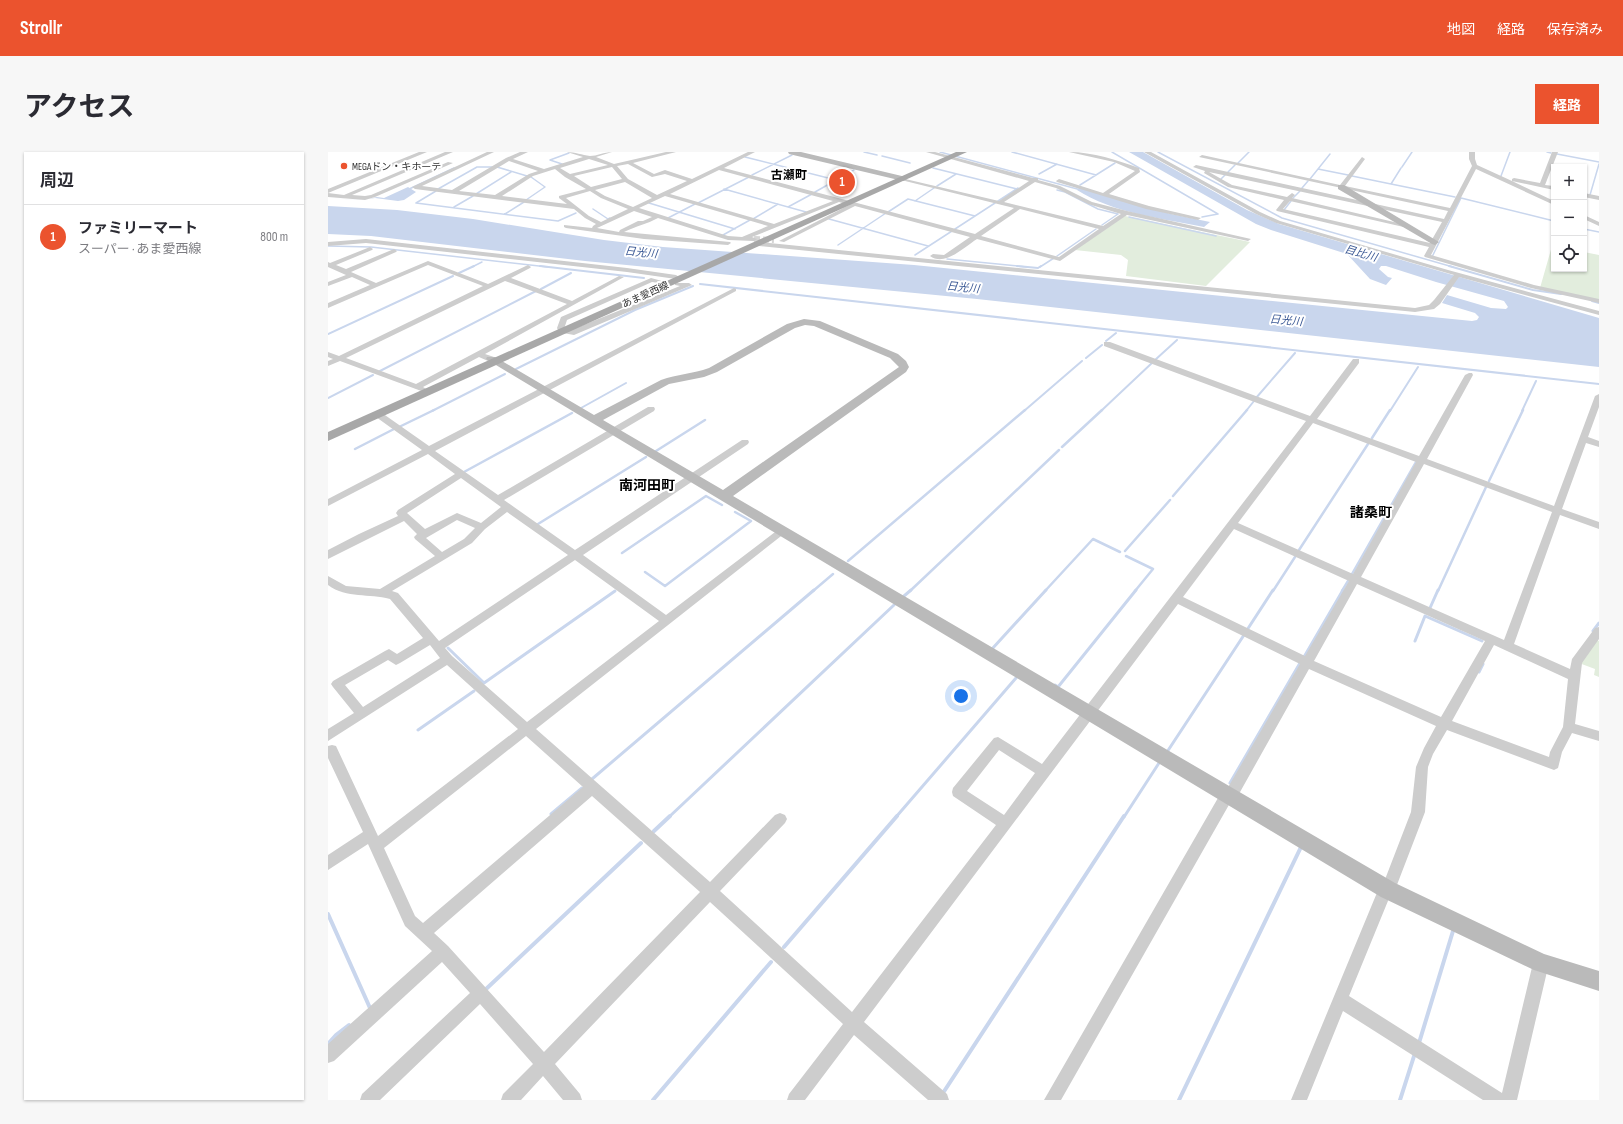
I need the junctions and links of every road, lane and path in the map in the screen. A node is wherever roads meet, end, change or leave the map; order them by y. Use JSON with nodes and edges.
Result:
{"nodes":[{"id":1,"x":424,"y":152,"type":"edge"},
{"id":2,"x":450,"y":152,"type":"edge"},
{"id":3,"x":491,"y":152,"type":"edge"},
{"id":4,"x":525,"y":152,"type":"edge"},
{"id":5,"x":570,"y":152,"type":"edge"},
{"id":6,"x":609,"y":152,"type":"edge"},
{"id":7,"x":673,"y":152,"type":"edge"},
{"id":8,"x":752,"y":152,"type":"edge"},
{"id":9,"x":792,"y":152,"type":"edge"},
{"id":10,"x":929,"y":152,"type":"edge"},
{"id":11,"x":1072,"y":152,"type":"edge"},
{"id":12,"x":1107,"y":152,"type":"edge"},
{"id":13,"x":1148,"y":152,"type":"edge"},
{"id":14,"x":1208,"y":152,"type":"edge"},
{"id":15,"x":1472,"y":152,"type":"edge"},
{"id":16,"x":1555,"y":152,"type":"edge"},
{"id":17,"x":954,"y":154,"type":"edge"},
{"id":18,"x":734,"y":155,"type":"dead end"},
{"id":19,"x":589,"y":157,"type":"junction"},
{"id":20,"x":742,"y":157,"type":"junction"},
{"id":21,"x":1202,"y":157,"type":"junction"},
{"id":22,"x":508,"y":159,"type":"junction"},
{"id":23,"x":1362,"y":159,"type":"dead end"},
{"id":24,"x":455,"y":160,"type":"dead end"},
{"id":25,"x":1115,"y":162,"type":"junction"},
{"id":26,"x":630,"y":163,"type":"junction"},
{"id":27,"x":391,"y":165,"type":"junction"},
{"id":28,"x":420,"y":165,"type":"junction"},
{"id":29,"x":614,"y":166,"type":"junction"},
{"id":30,"x":1002,"y":166,"type":"junction"},
{"id":31,"x":1475,"y":166,"type":"junction"},
{"id":32,"x":555,"y":167,"type":"junction"},
{"id":33,"x":1196,"y":167,"type":"junction"},
{"id":34,"x":719,"y":168,"type":"junction"},
{"id":35,"x":436,"y":169,"type":"junction"},
{"id":36,"x":408,"y":170,"type":"junction"},
{"id":37,"x":995,"y":170,"type":"junction"},
{"id":38,"x":544,"y":171,"type":"junction"},
{"id":39,"x":567,"y":176,"type":"junction"},
{"id":40,"x":1496,"y":176,"type":"junction"},
{"id":41,"x":1037,"y":178,"type":"junction"},
{"id":42,"x":900,"y":179,"type":"junction"},
{"id":43,"x":1305,"y":179,"type":"junction"},
{"id":44,"x":626,"y":180,"type":"junction"},
{"id":45,"x":693,"y":181,"type":"junction"},
{"id":46,"x":1542,"y":186,"type":"junction"},
{"id":47,"x":1341,"y":187,"type":"junction"},
{"id":48,"x":1551,"y":188,"type":"edge"},
{"id":49,"x":591,"y":189,"type":"junction"},
{"id":50,"x":1297,"y":189,"type":"junction"},
{"id":51,"x":328,"y":191,"type":"edge"},
{"id":52,"x":453,"y":192,"type":"junction"},
{"id":53,"x":665,"y":194,"type":"junction"},
{"id":54,"x":1105,"y":194,"type":"junction"},
{"id":55,"x":328,"y":195,"type":"edge"},
{"id":56,"x":344,"y":196,"type":"junction"},
{"id":57,"x":1587,"y":196,"type":"edge"},
{"id":58,"x":496,"y":197,"type":"junction"},
{"id":59,"x":657,"y":198,"type":"junction"},
{"id":60,"x":1599,"y":198,"type":"edge"},
{"id":61,"x":1288,"y":199,"type":"junction"},
{"id":62,"x":848,"y":202,"type":"junction"},
{"id":63,"x":999,"y":203,"type":"junction"},
{"id":64,"x":1551,"y":203,"type":"edge"},
{"id":65,"x":1372,"y":205,"type":"junction"},
{"id":66,"x":576,"y":207,"type":"junction"},
{"id":67,"x":1018,"y":208,"type":"junction"},
{"id":68,"x":634,"y":209,"type":"junction"},
{"id":69,"x":1451,"y":210,"type":"junction"},
{"id":70,"x":1126,"y":213,"type":"junction"},
{"id":71,"x":1357,"y":214,"type":"junction"},
{"id":72,"x":658,"y":216,"type":"junction"},
{"id":73,"x":1198,"y":218,"type":"dead end"},
{"id":74,"x":1587,"y":219,"type":"edge"},
{"id":75,"x":1446,"y":221,"type":"junction"},
{"id":76,"x":600,"y":224,"type":"junction"},
{"id":77,"x":1599,"y":224,"type":"edge"},
{"id":78,"x":566,"y":226,"type":"dead end"},
{"id":79,"x":774,"y":226,"type":"junction"},
{"id":80,"x":1349,"y":226,"type":"junction"},
{"id":81,"x":1408,"y":226,"type":"junction"},
{"id":82,"x":1103,"y":228,"type":"junction"},
{"id":83,"x":622,"y":231,"type":"junction"},
{"id":84,"x":975,"y":236,"type":"junction"},
{"id":85,"x":682,"y":237,"type":"dead end"},
{"id":86,"x":1248,"y":239,"type":"dead end"},
{"id":87,"x":774,"y":240,"type":"tunnel mouth"},
{"id":88,"x":782,"y":241,"type":"junction"},
{"id":89,"x":751,"y":243,"type":"junction"},
{"id":90,"x":328,"y":244,"type":"edge"},
{"id":91,"x":1434,"y":244,"type":"junction"},
{"id":92,"x":370,"y":249,"type":"dead end"},
{"id":93,"x":394,"y":251,"type":"dead end"},
{"id":94,"x":329,"y":267,"type":"edge"},
{"id":95,"x":528,"y":267,"type":"dead end"},
{"id":96,"x":348,"y":273,"type":"junction"},
{"id":97,"x":1458,"y":274,"type":"junction"},
{"id":98,"x":621,"y":277,"type":"dead end"},
{"id":99,"x":506,"y":278,"type":"junction"},
{"id":100,"x":680,"y":278,"type":"junction"},
{"id":101,"x":366,"y":281,"type":"junction"},
{"id":102,"x":659,"y":281,"type":"dead end"},
{"id":103,"x":328,"y":284,"type":"edge"},
{"id":104,"x":375,"y":285,"type":"junction"},
{"id":105,"x":488,"y":286,"type":"junction"},
{"id":106,"x":734,"y":290,"type":"dead end"},
{"id":107,"x":328,"y":298,"type":"edge"},
{"id":108,"x":1599,"y":301,"type":"edge"},
{"id":109,"x":572,"y":303,"type":"junction"},
{"id":110,"x":328,"y":306,"type":"edge"},
{"id":111,"x":1599,"y":313,"type":"edge"},
{"id":112,"x":563,"y":329,"type":"junction"},
{"id":113,"x":1106,"y":344,"type":"dead end"},
{"id":114,"x":328,"y":354,"type":"edge"},
{"id":115,"x":479,"y":354,"type":"junction"},
{"id":116,"x":340,"y":358,"type":"junction"},
{"id":117,"x":493,"y":361,"type":"junction"},
{"id":118,"x":1356,"y":361,"type":"dead end"},
{"id":119,"x":328,"y":364,"type":"edge"},
{"id":120,"x":1469,"y":375,"type":"dead end"},
{"id":121,"x":420,"y":388,"type":"junction"},
{"id":122,"x":542,"y":390,"type":"junction"},
{"id":123,"x":1599,"y":396,"type":"edge"},
{"id":124,"x":651,"y":408,"type":"dead end"},
{"id":125,"x":378,"y":415,"type":"junction"},
{"id":126,"x":594,"y":420,"type":"junction"},
{"id":127,"x":1311,"y":420,"type":"junction"},
{"id":128,"x":613,"y":431,"type":"junction"},
{"id":129,"x":328,"y":432,"type":"edge"},
{"id":130,"x":328,"y":437,"type":"edge"},
{"id":131,"x":1584,"y":439,"type":"junction"},
{"id":132,"x":745,"y":442,"type":"dead end"},
{"id":133,"x":1599,"y":444,"type":"edge"},
{"id":134,"x":428,"y":450,"type":"junction"},
{"id":135,"x":1421,"y":460,"type":"junction"},
{"id":136,"x":461,"y":474,"type":"junction"},
{"id":137,"x":691,"y":478,"type":"junction"},
{"id":138,"x":723,"y":497,"type":"junction"},
{"id":139,"x":497,"y":500,"type":"junction"},
{"id":140,"x":328,"y":502,"type":"edge"},
{"id":141,"x":507,"y":507,"type":"junction"},
{"id":142,"x":1558,"y":511,"type":"junction"},
{"id":143,"x":405,"y":517,"type":"junction"},
{"id":144,"x":1231,"y":524,"type":"junction"},
{"id":145,"x":1599,"y":526,"type":"edge"},
{"id":146,"x":482,"y":527,"type":"junction"},
{"id":147,"x":782,"y":531,"type":"junction"},
{"id":148,"x":424,"y":534,"type":"junction"},
{"id":149,"x":328,"y":555,"type":"edge"},
{"id":150,"x":576,"y":556,"type":"junction"},
{"id":151,"x":442,"y":557,"type":"junction"},
{"id":152,"x":1355,"y":579,"type":"junction"},
{"id":153,"x":328,"y":580,"type":"edge"},
{"id":154,"x":384,"y":592,"type":"junction"},
{"id":155,"x":1176,"y":598,"type":"junction"},
{"id":156,"x":667,"y":621,"type":"junction"},
{"id":157,"x":1599,"y":631,"type":"edge"},
{"id":158,"x":1491,"y":640,"type":"junction"},
{"id":159,"x":435,"y":643,"type":"junction"},
{"id":160,"x":1507,"y":647,"type":"junction"},
{"id":161,"x":448,"y":659,"type":"junction"},
{"id":162,"x":1307,"y":663,"type":"junction"},
{"id":163,"x":1574,"y":676,"type":"junction"},
{"id":164,"x":1088,"y":713,"type":"junction"},
{"id":165,"x":362,"y":714,"type":"junction"},
{"id":166,"x":1445,"y":724,"type":"junction"},
{"id":167,"x":1569,"y":727,"type":"junction"},
{"id":168,"x":528,"y":729,"type":"junction"},
{"id":169,"x":328,"y":736,"type":"edge"},
{"id":170,"x":1599,"y":736,"type":"edge"},
{"id":171,"x":329,"y":748,"type":"edge"},
{"id":172,"x":1044,"y":772,"type":"junction"},
{"id":173,"x":593,"y":787,"type":"junction"},
{"id":174,"x":1228,"y":796,"type":"junction"},
{"id":175,"x":780,"y":819,"type":"dead end"},
{"id":176,"x":1005,"y":823,"type":"junction"},
{"id":177,"x":374,"y":840,"type":"junction"},
{"id":178,"x":328,"y":863,"type":"edge"},
{"id":179,"x":1387,"y":889,"type":"junction"},
{"id":180,"x":710,"y":892,"type":"junction"},
{"id":181,"x":423,"y":933,"type":"junction"},
{"id":182,"x":443,"y":951,"type":"junction"},
{"id":183,"x":1541,"y":963,"type":"junction"},
{"id":184,"x":1599,"y":981,"type":"edge"},
{"id":185,"x":480,"y":994,"type":"junction"},
{"id":186,"x":1341,"y":1000,"type":"junction"},
{"id":187,"x":853,"y":1023,"type":"junction"},
{"id":188,"x":328,"y":1055,"type":"edge"},
{"id":189,"x":544,"y":1064,"type":"junction"},
{"id":190,"x":368,"y":1100,"type":"edge"},
{"id":191,"x":509,"y":1100,"type":"edge"},
{"id":192,"x":574,"y":1100,"type":"edge"},
{"id":193,"x":795,"y":1100,"type":"edge"},
{"id":194,"x":941,"y":1100,"type":"edge"},
{"id":195,"x":1052,"y":1100,"type":"edge"},
{"id":196,"x":1299,"y":1100,"type":"edge"},
{"id":197,"x":1498,"y":1100,"type":"edge"},
{"id":198,"x":1509,"y":1100,"type":"edge"}],
"edges":[{"from":1,"to":27,"type":"street"},
{"from":2,"to":28,"type":"street"},
{"from":3,"to":52,"type":"street"},
{"from":4,"to":22,"type":"street"},
{"from":5,"to":19,"type":"street"},
{"from":6,"to":19,"type":"street"},
{"from":7,"to":26,"type":"street"},
{"from":8,"to":20,"type":"street"},
{"from":9,"to":42,"type":"street"},
{"from":10,"to":17,"type":"street"},
{"from":11,"to":25,"type":"street"},
{"from":12,"to":25,"type":"street"},
{"from":13,"to":97,"type":"street"},
{"from":14,"to":21,"type":"street"},
{"from":15,"to":31,"type":"street"},
{"from":16,"to":46,"type":"street"},
{"from":17,"to":30,"type":"street"},
{"from":17,"to":37,"type":"street"},
{"from":17,"to":42,"type":"main road","name":"あま愛西線"},
{"from":18,"to":20,"type":"street"},
{"from":19,"to":29,"type":"street"},
{"from":19,"to":32,"type":"street"},
{"from":20,"to":34,"type":"street"},
{"from":21,"to":33,"type":"street"},
{"from":21,"to":43,"type":"street"},
{"from":22,"to":38,"type":"street"},
{"from":22,"to":52,"type":"street"},
{"from":23,"to":47,"type":"street"},
{"from":24,"to":35,"type":"street"},
{"from":25,"to":54,"type":"street"},
{"from":26,"to":29,"type":"street"},
{"from":26,"to":45,"type":"street"},
{"from":27,"to":36,"type":"street"},
{"from":27,"to":51,"type":"street"},
{"from":28,"to":35,"type":"street"},
{"from":28,"to":36,"type":"street"},
{"from":29,"to":39,"type":"street"},
{"from":29,"to":44,"type":"street"},
{"from":30,"to":37,"type":"street"},
{"from":30,"to":41,"type":"street"},
{"from":31,"to":40,"type":"street"},
{"from":31,"to":69,"type":"street"},
{"from":32,"to":38,"type":"street"},
{"from":32,"to":39,"type":"street"},
{"from":33,"to":50,"type":"street"},
{"from":33,"to":61,"type":"street"},
{"from":34,"to":45,"type":"street"},
{"from":34,"to":62,"type":"street"},
{"from":35,"to":56,"type":"street"},
{"from":36,"to":56,"type":"street"},
{"from":37,"to":41,"type":"street"},
{"from":38,"to":58,"type":"street"},
{"from":39,"to":49,"type":"street"},
{"from":40,"to":46,"type":"street"},
{"from":40,"to":64,"type":"street"},
{"from":41,"to":54,"type":"street"},
{"from":41,"to":63,"type":"street"},
{"from":41,"to":70,"type":"street"},
{"from":42,"to":62,"type":"main road","name":"あま愛西線"},
{"from":42,"to":63,"type":"street"},
{"from":43,"to":47,"type":"street"},
{"from":43,"to":50,"type":"street"},
{"from":44,"to":49,"type":"street"},
{"from":44,"to":59,"type":"street"},
{"from":45,"to":53,"type":"street"},
{"from":46,"to":48,"type":"street"},
{"from":47,"to":65,"type":"street"},
{"from":47,"to":69,"type":"street"},
{"from":49,"to":66,"type":"street"},
{"from":49,"to":68,"type":"street"},
{"from":50,"to":61,"type":"street"},
{"from":50,"to":65,"type":"street"},
{"from":52,"to":58,"type":"street"},
{"from":53,"to":59,"type":"street"},
{"from":53,"to":79,"type":"street"},
{"from":54,"to":73,"type":"street"},
{"from":55,"to":56,"type":"street"},
{"from":57,"to":60,"type":"street"},
{"from":58,"to":66,"type":"street"},
{"from":59,"to":68,"type":"street"},
{"from":61,"to":71,"type":"street"},
{"from":61,"to":80,"type":"street"},
{"from":62,"to":79,"type":"street"},
{"from":62,"to":84,"type":"street"},
{"from":62,"to":88,"type":"street"},
{"from":62,"to":89,"type":"main road","name":"あま愛西線"},
{"from":63,"to":67,"type":"street"},
{"from":65,"to":75,"type":"street"},
{"from":65,"to":81,"type":"street"},
{"from":66,"to":76,"type":"street"},
{"from":67,"to":82,"type":"street"},
{"from":67,"to":84,"type":"street"},
{"from":68,"to":72,"type":"street"},
{"from":68,"to":76,"type":"street"},
{"from":69,"to":75,"type":"street"},
{"from":70,"to":82,"type":"street"},
{"from":70,"to":86,"type":"street"},
{"from":71,"to":80,"type":"street"},
{"from":71,"to":81,"type":"street"},
{"from":72,"to":83,"type":"street"},
{"from":72,"to":89,"type":"street"},
{"from":74,"to":77,"type":"street"},
{"from":75,"to":91,"type":"street"},
{"from":76,"to":83,"type":"street"},
{"from":78,"to":89,"type":"street"},
{"from":79,"to":89,"type":"street"},
{"from":80,"to":91,"type":"street"},
{"from":81,"to":91,"type":"street"},
{"from":82,"to":84,"type":"street"},
{"from":83,"to":85,"type":"street"},
{"from":84,"to":88,"type":"street"},
{"from":87,"to":88,"type":"street"},
{"from":89,"to":97,"type":"street"},
{"from":89,"to":100,"type":"main road","name":"あま愛西線"},
{"from":90,"to":100,"type":"street"},
{"from":91,"to":108,"type":"street"},
{"from":92,"to":94,"type":"street"},
{"from":93,"to":96,"type":"street"},
{"from":94,"to":96,"type":"street"},
{"from":95,"to":99,"type":"street"},
{"from":96,"to":101,"type":"street"},
{"from":96,"to":103,"type":"street"},
{"from":97,"to":111,"type":"street"},
{"from":98,"to":109,"type":"street"},
{"from":99,"to":105,"type":"street"},
{"from":99,"to":109,"type":"street"},
{"from":100,"to":112,"type":"main road","name":"あま愛西線"},
{"from":101,"to":104,"type":"street"},
{"from":101,"to":107,"type":"street"},
{"from":102,"to":112,"type":"street"},
{"from":104,"to":105,"type":"street"},
{"from":104,"to":110,"type":"street"},
{"from":105,"to":116,"type":"street"},
{"from":106,"to":122,"type":"street"},
{"from":109,"to":115,"type":"street"},
{"from":112,"to":117,"type":"main road","name":"あま愛西線"},
{"from":113,"to":127,"type":"street"},
{"from":114,"to":116,"type":"street"},
{"from":115,"to":117,"type":"street"},
{"from":115,"to":121,"type":"street"},
{"from":116,"to":119,"type":"street"},
{"from":116,"to":121,"type":"street"},
{"from":117,"to":121,"type":"main road","name":"あま愛西線"},
{"from":117,"to":122,"type":"street"},
{"from":117,"to":125,"type":"main road","name":"あま愛西線"},
{"from":118,"to":127,"type":"street"},
{"from":120,"to":135,"type":"street"},
{"from":121,"to":129,"type":"main road","name":"あま愛西線"},
{"from":122,"to":126,"type":"street"},
{"from":122,"to":134,"type":"street"},
{"from":123,"to":131,"type":"street"},
{"from":124,"to":128,"type":"street"},
{"from":125,"to":130,"type":"main road","name":"あま愛西線"},
{"from":125,"to":134,"type":"street"},
{"from":126,"to":128,"type":"street"},
{"from":126,"to":138,"type":"street"},
{"from":127,"to":135,"type":"street"},
{"from":127,"to":144,"type":"street"},
{"from":128,"to":137,"type":"street"},
{"from":128,"to":139,"type":"street"},
{"from":131,"to":133,"type":"street"},
{"from":131,"to":142,"type":"street"},
{"from":132,"to":137,"type":"street"},
{"from":134,"to":136,"type":"street"},
{"from":134,"to":140,"type":"street"},
{"from":135,"to":142,"type":"street"},
{"from":135,"to":152,"type":"street"},
{"from":136,"to":139,"type":"street"},
{"from":136,"to":143,"type":"street"},
{"from":137,"to":138,"type":"street"},
{"from":137,"to":150,"type":"street"},
{"from":138,"to":147,"type":"street"},
{"from":139,"to":141,"type":"street"},
{"from":141,"to":146,"type":"street"},
{"from":141,"to":150,"type":"street"},
{"from":142,"to":145,"type":"street"},
{"from":142,"to":160,"type":"street"},
{"from":143,"to":148,"type":"street"},
{"from":143,"to":149,"type":"street"},
{"from":144,"to":152,"type":"street"},
{"from":144,"to":155,"type":"street"},
{"from":146,"to":148,"type":"street"},
{"from":146,"to":151,"type":"street"},
{"from":147,"to":156,"type":"street"},
{"from":147,"to":164,"type":"street"},
{"from":148,"to":151,"type":"street"},
{"from":150,"to":156,"type":"street"},
{"from":150,"to":159,"type":"street"},
{"from":151,"to":154,"type":"street"},
{"from":152,"to":158,"type":"street"},
{"from":152,"to":162,"type":"street"},
{"from":153,"to":154,"type":"street"},
{"from":154,"to":159,"type":"street"},
{"from":155,"to":162,"type":"street"},
{"from":155,"to":164,"type":"street"},
{"from":156,"to":168,"type":"street"},
{"from":157,"to":163,"type":"street"},
{"from":158,"to":160,"type":"street"},
{"from":158,"to":166,"type":"street"},
{"from":159,"to":161,"type":"street"},
{"from":159,"to":165,"type":"street"},
{"from":160,"to":163,"type":"street"},
{"from":161,"to":165,"type":"street"},
{"from":161,"to":168,"type":"street"},
{"from":162,"to":166,"type":"street"},
{"from":162,"to":174,"type":"street"},
{"from":163,"to":167,"type":"street"},
{"from":164,"to":172,"type":"street"},
{"from":164,"to":174,"type":"street"},
{"from":165,"to":169,"type":"street"},
{"from":166,"to":167,"type":"street"},
{"from":166,"to":179,"type":"street"},
{"from":167,"to":170,"type":"street"},
{"from":168,"to":173,"type":"street"},
{"from":168,"to":177,"type":"street"},
{"from":171,"to":177,"type":"street"},
{"from":172,"to":176,"type":"street"},
{"from":172,"to":176,"type":"street"},
{"from":173,"to":180,"type":"street"},
{"from":173,"to":181,"type":"street"},
{"from":174,"to":179,"type":"street"},
{"from":174,"to":195,"type":"street"},
{"from":175,"to":180,"type":"street"},
{"from":176,"to":187,"type":"street"},
{"from":177,"to":178,"type":"street"},
{"from":177,"to":181,"type":"street"},
{"from":179,"to":183,"type":"street"},
{"from":179,"to":186,"type":"street"},
{"from":180,"to":187,"type":"street"},
{"from":180,"to":189,"type":"street"},
{"from":181,"to":182,"type":"street"},
{"from":182,"to":185,"type":"street"},
{"from":182,"to":188,"type":"street"},
{"from":183,"to":184,"type":"street"},
{"from":183,"to":198,"type":"street"},
{"from":185,"to":189,"type":"street"},
{"from":185,"to":190,"type":"street"},
{"from":186,"to":196,"type":"street"},
{"from":186,"to":197,"type":"street"},
{"from":187,"to":193,"type":"street"},
{"from":187,"to":194,"type":"street"},
{"from":189,"to":191,"type":"street"},
{"from":189,"to":192,"type":"street"}]}
